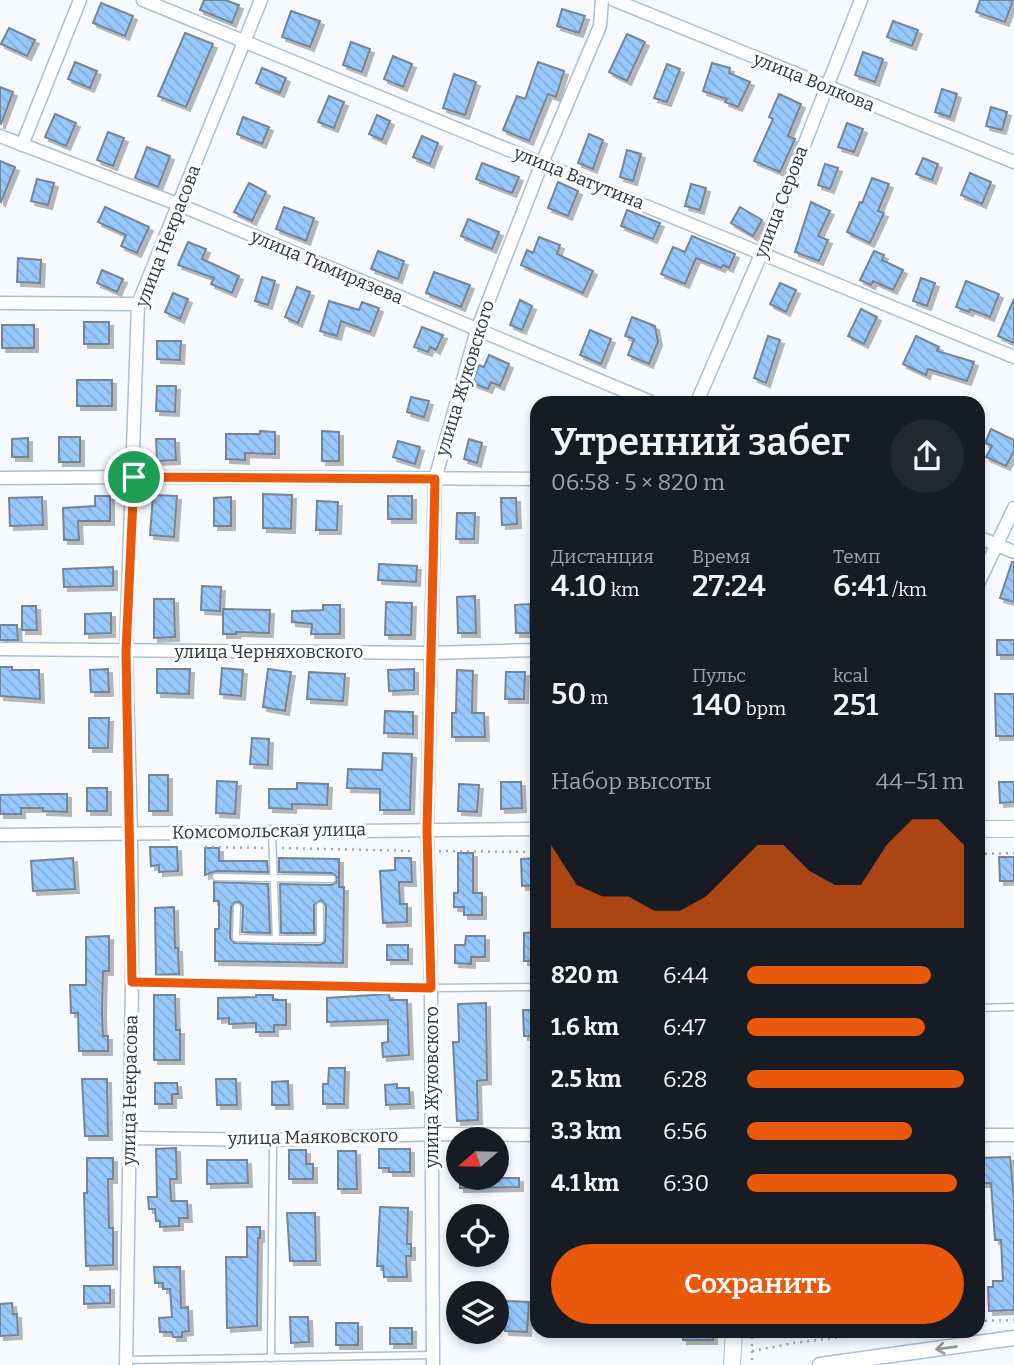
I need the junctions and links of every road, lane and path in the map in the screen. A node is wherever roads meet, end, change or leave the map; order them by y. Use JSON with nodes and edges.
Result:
{"nodes":[{"id":1,"x":80,"y":0,"type":"edge"},
{"id":2,"x":143,"y":0,"type":"edge"},
{"id":3,"x":261,"y":0,"type":"edge"},
{"id":4,"x":602,"y":0,"type":"edge"},
{"id":5,"x":614,"y":0,"type":"edge"},
{"id":6,"x":859,"y":1,"type":"edge"},
{"id":7,"x":243,"y":42,"type":"junction"},
{"id":8,"x":825,"y":87,"type":"junction"},
{"id":9,"x":0,"y":136,"type":"edge"},
{"id":10,"x":22,"y":145,"type":"junction"},
{"id":11,"x":1014,"y":162,"type":"edge"},
{"id":12,"x":542,"y":163,"type":"junction"},
{"id":13,"x":180,"y":205,"type":"junction"},
{"id":14,"x":762,"y":252,"type":"junction"},
{"id":15,"x":0,"y":303,"type":"edge"},
{"id":16,"x":138,"y":304,"type":"junction"},
{"id":17,"x":477,"y":330,"type":"junction"},
{"id":18,"x":1014,"y":356,"type":"edge"},
{"id":19,"x":637,"y":396,"type":"edge"},
{"id":20,"x":699,"y":396,"type":"edge"},
{"id":21,"x":134,"y":477,"type":"junction"},
{"id":22,"x":0,"y":478,"type":"edge"},
{"id":23,"x":435,"y":479,"type":"junction"},
{"id":24,"x":530,"y":479,"type":"edge"},
{"id":25,"x":1014,"y":508,"type":"edge"},
{"id":26,"x":985,"y":540,"type":"edge"},
{"id":27,"x":998,"y":545,"type":"junction"},
{"id":28,"x":1014,"y":552,"type":"edge"},
{"id":29,"x":985,"y":570,"type":"edge"},
{"id":30,"x":0,"y":649,"type":"edge"},
{"id":31,"x":530,"y":650,"type":"edge"},
{"id":32,"x":126,"y":652,"type":"junction"},
{"id":33,"x":430,"y":653,"type":"junction"},
{"id":34,"x":985,"y":829,"type":"edge"},
{"id":35,"x":1014,"y":829,"type":"edge"},
{"id":36,"x":427,"y":830,"type":"junction"},
{"id":37,"x":530,"y":830,"type":"edge"},
{"id":38,"x":272,"y":831,"type":"junction"},
{"id":39,"x":131,"y":833,"type":"junction"},
{"id":40,"x":0,"y":835,"type":"edge"},
{"id":41,"x":194,"y":846,"type":"dead end"},
{"id":42,"x":272,"y":848,"type":"junction"},
{"id":43,"x":428,"y":851,"type":"junction"},
{"id":44,"x":530,"y":852,"type":"edge"},
{"id":45,"x":1014,"y":853,"type":"edge"},
{"id":46,"x":985,"y":854,"type":"edge"},
{"id":47,"x":216,"y":877,"type":"dead end"},
{"id":48,"x":275,"y":878,"type":"junction"},
{"id":49,"x":332,"y":879,"type":"dead end"},
{"id":50,"x":320,"y":906,"type":"dead end"},
{"id":51,"x":237,"y":907,"type":"dead end"},
{"id":52,"x":276,"y":939,"type":"junction"},
{"id":53,"x":132,"y":982,"type":"junction"},
{"id":54,"x":530,"y":987,"type":"edge"},
{"id":55,"x":431,"y":988,"type":"junction"},
{"id":56,"x":1014,"y":1007,"type":"edge"},
{"id":57,"x":985,"y":1008,"type":"edge"},
{"id":58,"x":432,"y":1134,"type":"junction"},
{"id":59,"x":530,"y":1135,"type":"edge"},
{"id":60,"x":985,"y":1135,"type":"edge"},
{"id":61,"x":1014,"y":1135,"type":"edge"},
{"id":62,"x":130,"y":1138,"type":"junction"},
{"id":63,"x":273,"y":1140,"type":"junction"},
{"id":64,"x":1014,"y":1320,"type":"edge"},
{"id":65,"x":985,"y":1321,"type":"edge"},
{"id":66,"x":985,"y":1337,"type":"edge"},
{"id":67,"x":734,"y":1338,"type":"edge"},
{"id":68,"x":752,"y":1338,"type":"edge"},
{"id":69,"x":827,"y":1338,"type":"edge"},
{"id":70,"x":971,"y":1338,"type":"edge"},
{"id":71,"x":1014,"y":1338,"type":"edge"},
{"id":72,"x":752,"y":1352,"type":"junction"},
{"id":73,"x":271,"y":1358,"type":"junction"},
{"id":74,"x":433,"y":1360,"type":"edge"},
{"id":75,"x":126,"y":1362,"type":"edge"},
{"id":76,"x":732,"y":1365,"type":"edge"},
{"id":77,"x":752,"y":1365,"type":"edge"},
{"id":78,"x":820,"y":1365,"type":"edge"}],
"edges":[{"from":1,"to":10,"type":"street"},
{"from":2,"to":7,"type":"street","name":"улица Ватутина"},
{"from":3,"to":7,"type":"street","name":"улица Некрасова"},
{"from":4,"to":12,"type":"street","name":"улица Жуковского"},
{"from":5,"to":8,"type":"street","name":"улица Волкова"},
{"from":6,"to":8,"type":"street","name":"улица Серова"},
{"from":7,"to":12,"type":"street","name":"улица Ватутина"},
{"from":7,"to":13,"type":"street","name":"улица Некрасова"},
{"from":8,"to":11,"type":"street","name":"улица Волкова"},
{"from":8,"to":14,"type":"street","name":"улица Серова"},
{"from":9,"to":10,"type":"street","name":"улица Тимирязева"},
{"from":10,"to":13,"type":"street","name":"улица Тимирязева"},
{"from":12,"to":14,"type":"street","name":"улица Ватутина"},
{"from":12,"to":17,"type":"street","name":"улица Жуковского"},
{"from":13,"to":16,"type":"street","name":"улица Некрасова"},
{"from":13,"to":17,"type":"street","name":"улица Тимирязева"},
{"from":14,"to":18,"type":"street","name":"улица Ватутина"},
{"from":14,"to":20,"type":"street","name":"улица Серова"},
{"from":15,"to":16,"type":"street"},
{"from":16,"to":21,"type":"street","name":"улица Некрасова"},
{"from":17,"to":19,"type":"street","name":"улица Тимирязева"},
{"from":17,"to":23,"type":"street","name":"улица Жуковского"},
{"from":21,"to":22,"type":"street"},
{"from":21,"to":23,"type":"street"},
{"from":21,"to":32,"type":"street","name":"улица Некрасова"},
{"from":23,"to":24,"type":"street"},
{"from":23,"to":33,"type":"street","name":"улица Жуковского"},
{"from":25,"to":27,"type":"street"},
{"from":26,"to":27,"type":"street"},
{"from":27,"to":28,"type":"street"},
{"from":27,"to":29,"type":"street"},
{"from":30,"to":32,"type":"street","name":"улица Черняховского"},
{"from":31,"to":33,"type":"street","name":"улица Черняховского"},
{"from":32,"to":33,"type":"street","name":"улица Черняховского"},
{"from":32,"to":39,"type":"street","name":"улица Некрасова"},
{"from":33,"to":36,"type":"street","name":"улица Жуковского"},
{"from":34,"to":35,"type":"main road"},
{"from":36,"to":37,"type":"street","name":"Комсомольская улица"},
{"from":36,"to":38,"type":"street","name":"Комсомольская улица"},
{"from":36,"to":43,"type":"street","name":"улица Жуковского"},
{"from":38,"to":39,"type":"street","name":"Комсомольская улица"},
{"from":38,"to":42,"type":"lane"},
{"from":39,"to":40,"type":"street","name":"Комсомольская улица"},
{"from":39,"to":53,"type":"street","name":"улица Некрасова"},
{"from":41,"to":42,"type":"path"},
{"from":42,"to":43,"type":"path"},
{"from":42,"to":48,"type":"lane"},
{"from":43,"to":44,"type":"path"},
{"from":43,"to":55,"type":"street","name":"улица Жуковского"},
{"from":45,"to":46,"type":"path"},
{"from":47,"to":48,"type":"lane"},
{"from":48,"to":49,"type":"lane"},
{"from":48,"to":52,"type":"lane"},
{"from":50,"to":52,"type":"lane"},
{"from":51,"to":52,"type":"lane"},
{"from":53,"to":55,"type":"lane"},
{"from":53,"to":62,"type":"street","name":"улица Некрасова"},
{"from":54,"to":55,"type":"lane"},
{"from":55,"to":58,"type":"street","name":"улица Жуковского"},
{"from":56,"to":57,"type":"lane"},
{"from":58,"to":59,"type":"street","name":"улица Маяковского"},
{"from":58,"to":63,"type":"street","name":"улица Маяковского"},
{"from":58,"to":74,"type":"street","name":"улица Жуковского"},
{"from":60,"to":61,"type":"street"},
{"from":62,"to":63,"type":"street","name":"улица Маяковского"},
{"from":62,"to":75,"type":"street","name":"улица Некрасова"},
{"from":63,"to":73,"type":"lane"},
{"from":64,"to":65,"type":"path"},
{"from":66,"to":71,"type":"street"},
{"from":67,"to":76,"type":"main road"},
{"from":68,"to":72,"type":"path"},
{"from":69,"to":72,"type":"path"},
{"from":70,"to":78,"type":"street","one_way":true},
{"from":72,"to":77,"type":"path"},
{"from":73,"to":74,"type":"lane"},
{"from":73,"to":75,"type":"lane"}]}
